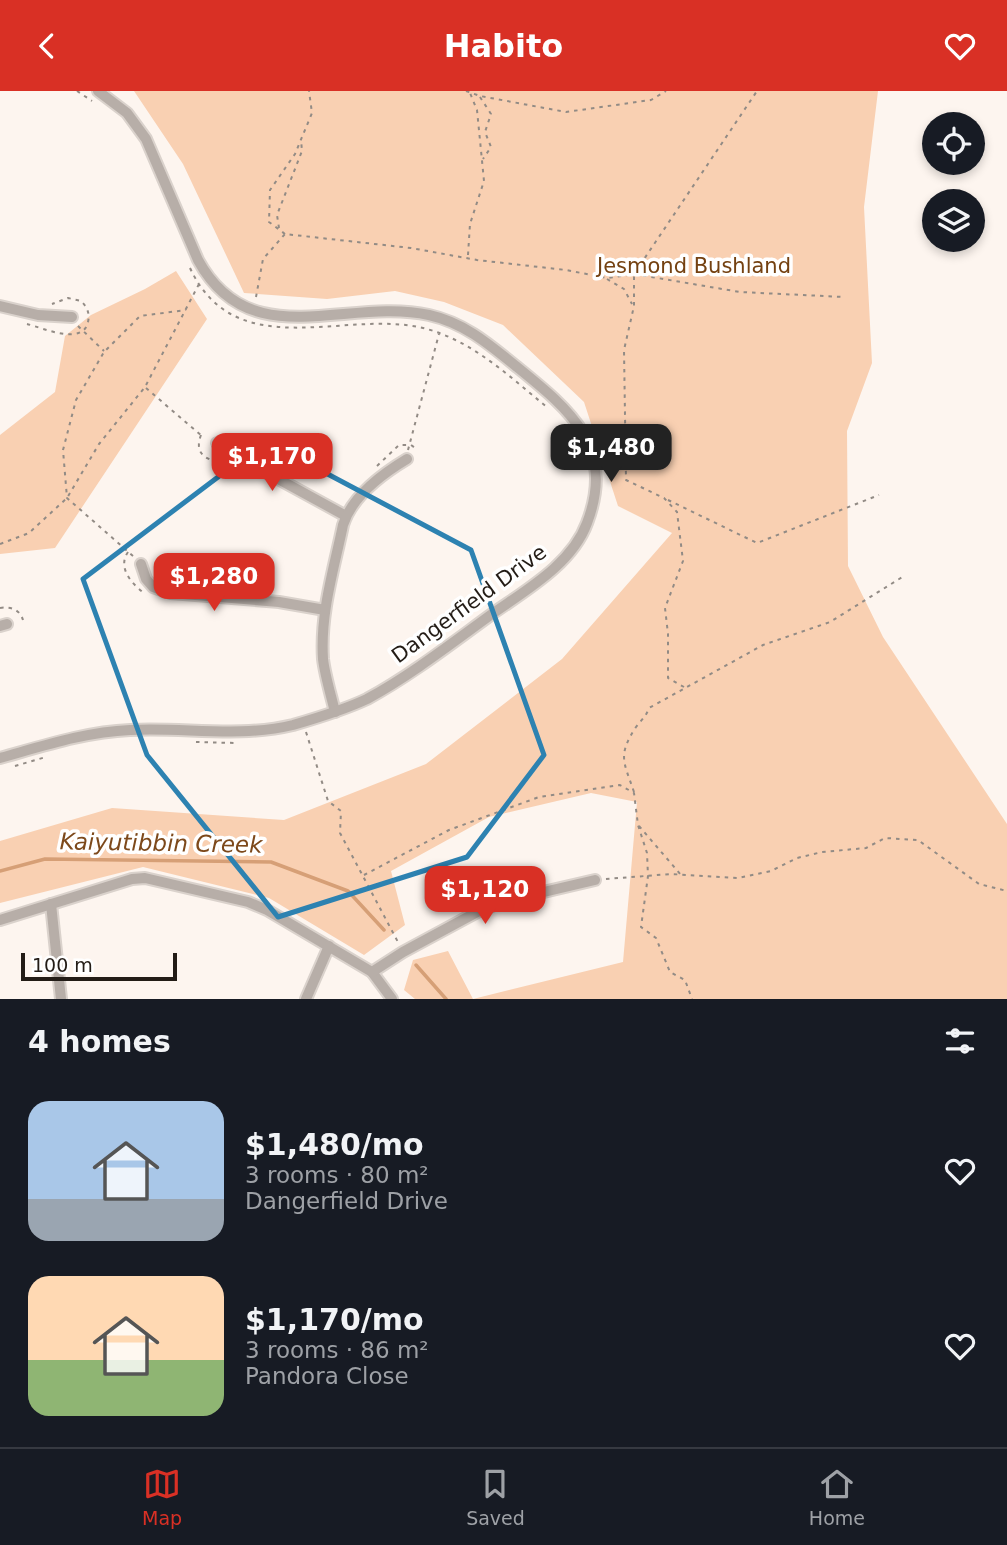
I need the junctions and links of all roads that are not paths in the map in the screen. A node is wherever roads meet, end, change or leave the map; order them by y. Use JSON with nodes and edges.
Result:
{"nodes":[{"id":1,"x":95,"y":96,"type":"edge"},
{"id":2,"x":0,"y":306,"type":"edge"},
{"id":3,"x":72,"y":317,"type":"road end"},
{"id":4,"x":217,"y":443,"type":"dead end"},
{"id":5,"x":407,"y":459,"type":"dead end"},
{"id":6,"x":346,"y":516,"type":"junction"},
{"id":7,"x":141,"y":564,"type":"road end"},
{"id":8,"x":325,"y":610,"type":"junction"},
{"id":9,"x":335,"y":712,"type":"junction"},
{"id":10,"x":0,"y":758,"type":"edge"},
{"id":11,"x":595,"y":880,"type":"road end"},
{"id":12,"x":51,"y":904,"type":"junction"},
{"id":13,"x":0,"y":920,"type":"edge"},
{"id":14,"x":329,"y":946,"type":"junction"},
{"id":15,"x":372,"y":972,"type":"junction"},
{"id":16,"x":61,"y":999,"type":"edge"},
{"id":17,"x":306,"y":999,"type":"edge"},
{"id":18,"x":392,"y":999,"type":"edge"}],
"edges":[{"from":1,"to":9,"type":"street","name":"Dangerfield Drive"},
{"from":2,"to":3,"type":"street"},
{"from":4,"to":6,"type":"street"},
{"from":5,"to":6,"type":"street"},
{"from":6,"to":8,"type":"street"},
{"from":7,"to":8,"type":"street"},
{"from":8,"to":9,"type":"street"},
{"from":9,"to":10,"type":"street","name":"Dangerfield Drive"},
{"from":11,"to":15,"type":"street"},
{"from":12,"to":13,"type":"street"},
{"from":12,"to":14,"type":"street"},
{"from":12,"to":16,"type":"street"},
{"from":14,"to":15,"type":"street"},
{"from":14,"to":17,"type":"street"},
{"from":15,"to":18,"type":"street"}]}
